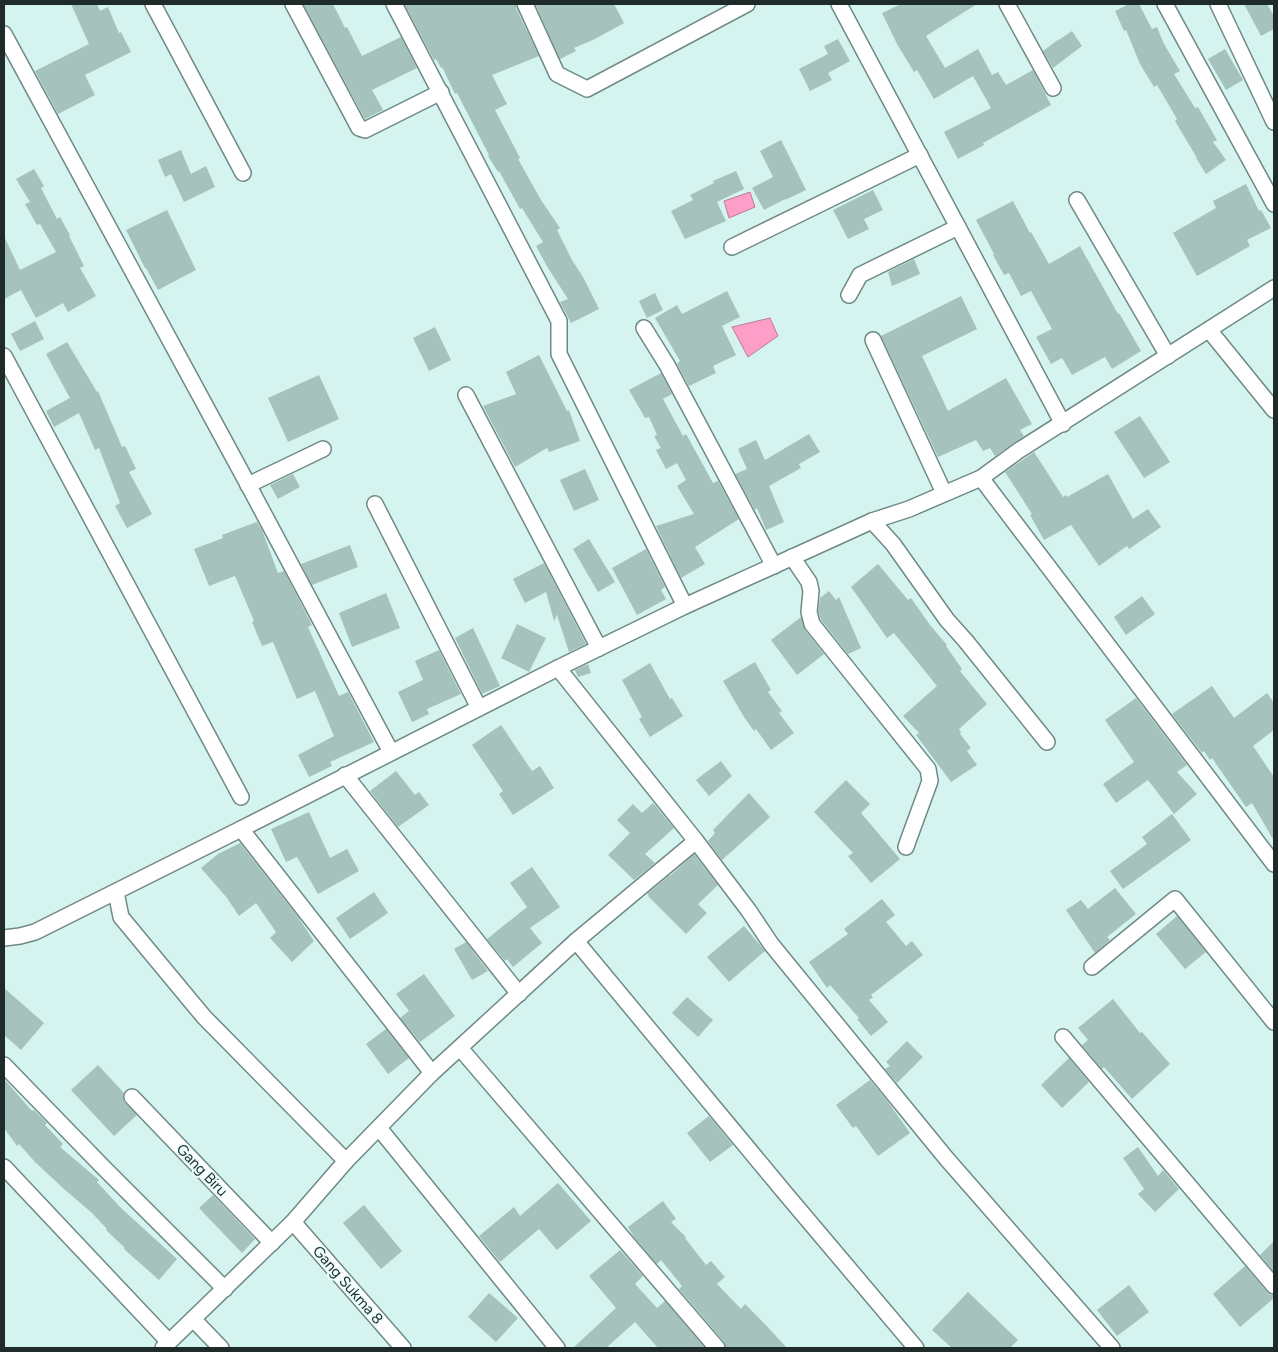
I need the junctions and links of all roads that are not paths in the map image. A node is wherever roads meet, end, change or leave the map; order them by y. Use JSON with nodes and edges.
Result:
{"nodes":[{"id":1,"x":153,"y":4,"type":"edge"},
{"id":2,"x":293,"y":4,"type":"edge"},
{"id":3,"x":394,"y":4,"type":"edge"},
{"id":4,"x":525,"y":4,"type":"edge"},
{"id":5,"x":748,"y":4,"type":"edge"},
{"id":6,"x":839,"y":4,"type":"edge"},
{"id":7,"x":1007,"y":4,"type":"edge"},
{"id":8,"x":1165,"y":4,"type":"edge"},
{"id":9,"x":1218,"y":4,"type":"edge"},
{"id":10,"x":4,"y":34,"type":"edge"},
{"id":11,"x":1052,"y":88,"type":"dead end"},
{"id":12,"x":440,"y":92,"type":"junction"},
{"id":13,"x":1274,"y":122,"type":"edge"},
{"id":14,"x":920,"y":155,"type":"junction"},
{"id":15,"x":243,"y":173,"type":"dead end"},
{"id":16,"x":1077,"y":200,"type":"dead end"},
{"id":17,"x":1274,"y":204,"type":"edge"},
{"id":18,"x":958,"y":227,"type":"junction"},
{"id":19,"x":732,"y":247,"type":"dead end"},
{"id":20,"x":1274,"y":288,"type":"edge"},
{"id":21,"x":849,"y":295,"type":"dead end"},
{"id":22,"x":644,"y":328,"type":"dead end"},
{"id":23,"x":1209,"y":330,"type":"junction"},
{"id":24,"x":873,"y":340,"type":"dead end"},
{"id":25,"x":4,"y":356,"type":"edge"},
{"id":26,"x":1168,"y":356,"type":"junction"},
{"id":27,"x":466,"y":395,"type":"dead end"},
{"id":28,"x":1274,"y":410,"type":"edge"},
{"id":29,"x":1063,"y":424,"type":"junction"},
{"id":30,"x":322,"y":449,"type":"dead end"},
{"id":31,"x":981,"y":478,"type":"junction"},
{"id":32,"x":248,"y":485,"type":"junction"},
{"id":33,"x":944,"y":494,"type":"junction"},
{"id":34,"x":375,"y":504,"type":"dead end"},
{"id":35,"x":872,"y":521,"type":"junction"},
{"id":36,"x":792,"y":557,"type":"junction"},
{"id":37,"x":774,"y":566,"type":"junction"},
{"id":38,"x":685,"y":606,"type":"junction"},
{"id":39,"x":599,"y":648,"type":"junction"},
{"id":40,"x":558,"y":668,"type":"junction"},
{"id":41,"x":478,"y":708,"type":"junction"},
{"id":42,"x":1046,"y":742,"type":"dead end"},
{"id":43,"x":391,"y":752,"type":"junction"},
{"id":44,"x":345,"y":775,"type":"junction"},
{"id":45,"x":241,"y":798,"type":"dead end"},
{"id":46,"x":241,"y":829,"type":"junction"},
{"id":47,"x":696,"y":841,"type":"junction"},
{"id":48,"x":906,"y":847,"type":"dead end"},
{"id":49,"x":1274,"y":864,"type":"edge"},
{"id":50,"x":116,"y":892,"type":"junction"},
{"id":51,"x":4,"y":938,"type":"edge"},
{"id":52,"x":576,"y":941,"type":"junction"},
{"id":53,"x":1092,"y":967,"type":"dead end"},
{"id":54,"x":519,"y":994,"type":"junction"},
{"id":55,"x":1274,"y":1022,"type":"edge"},
{"id":56,"x":1062,"y":1037,"type":"dead end"},
{"id":57,"x":460,"y":1048,"type":"junction"},
{"id":58,"x":4,"y":1065,"type":"edge"},
{"id":59,"x":432,"y":1073,"type":"junction"},
{"id":60,"x":132,"y":1097,"type":"dead end"},
{"id":61,"x":378,"y":1128,"type":"junction"},
{"id":62,"x":346,"y":1161,"type":"junction"},
{"id":63,"x":4,"y":1167,"type":"edge"},
{"id":64,"x":293,"y":1222,"type":"junction"},
{"id":65,"x":272,"y":1243,"type":"junction"},
{"id":66,"x":1274,"y":1286,"type":"edge"},
{"id":67,"x":225,"y":1289,"type":"junction"},
{"id":68,"x":193,"y":1320,"type":"junction"},
{"id":69,"x":166,"y":1345,"type":"edge"},
{"id":70,"x":221,"y":1348,"type":"edge"},
{"id":71,"x":404,"y":1348,"type":"edge"},
{"id":72,"x":557,"y":1348,"type":"edge"},
{"id":73,"x":717,"y":1348,"type":"edge"},
{"id":74,"x":916,"y":1348,"type":"edge"},
{"id":75,"x":1112,"y":1348,"type":"edge"}],
"edges":[{"from":1,"to":15,"type":"street"},
{"from":2,"to":12,"type":"street"},
{"from":3,"to":12,"type":"street"},
{"from":4,"to":5,"type":"street"},
{"from":6,"to":14,"type":"street"},
{"from":7,"to":11,"type":"street"},
{"from":8,"to":17,"type":"street"},
{"from":9,"to":13,"type":"street"},
{"from":10,"to":32,"type":"street"},
{"from":12,"to":38,"type":"street"},
{"from":14,"to":18,"type":"street"},
{"from":14,"to":19,"type":"street"},
{"from":16,"to":26,"type":"street"},
{"from":18,"to":21,"type":"street"},
{"from":18,"to":29,"type":"street"},
{"from":20,"to":23,"type":"street"},
{"from":22,"to":37,"type":"street"},
{"from":23,"to":26,"type":"street"},
{"from":23,"to":28,"type":"street"},
{"from":24,"to":33,"type":"street"},
{"from":25,"to":45,"type":"street"},
{"from":26,"to":29,"type":"street"},
{"from":27,"to":39,"type":"street"},
{"from":29,"to":31,"type":"street"},
{"from":30,"to":32,"type":"street"},
{"from":31,"to":33,"type":"street"},
{"from":31,"to":49,"type":"street"},
{"from":32,"to":43,"type":"street"},
{"from":33,"to":35,"type":"street"},
{"from":34,"to":41,"type":"street"},
{"from":35,"to":36,"type":"street"},
{"from":35,"to":42,"type":"street"},
{"from":36,"to":37,"type":"street"},
{"from":36,"to":48,"type":"street"},
{"from":37,"to":38,"type":"street"},
{"from":38,"to":39,"type":"street"},
{"from":39,"to":40,"type":"street"},
{"from":40,"to":41,"type":"street"},
{"from":40,"to":47,"type":"street"},
{"from":41,"to":43,"type":"street"},
{"from":43,"to":44,"type":"street"},
{"from":44,"to":46,"type":"street"},
{"from":44,"to":54,"type":"street"},
{"from":46,"to":50,"type":"street"},
{"from":46,"to":59,"type":"street"},
{"from":47,"to":52,"type":"street"},
{"from":47,"to":75,"type":"street"},
{"from":50,"to":51,"type":"street"},
{"from":50,"to":62,"type":"street"},
{"from":52,"to":54,"type":"street"},
{"from":52,"to":74,"type":"street"},
{"from":53,"to":55,"type":"street"},
{"from":54,"to":57,"type":"street"},
{"from":56,"to":66,"type":"street"},
{"from":57,"to":59,"type":"street"},
{"from":57,"to":73,"type":"street"},
{"from":58,"to":67,"type":"street"},
{"from":59,"to":61,"type":"street"},
{"from":60,"to":65,"type":"street","name":"Gang Biru"},
{"from":61,"to":62,"type":"street"},
{"from":61,"to":72,"type":"street"},
{"from":62,"to":64,"type":"street"},
{"from":63,"to":69,"type":"street"},
{"from":64,"to":65,"type":"street"},
{"from":64,"to":71,"type":"street","name":"Gang Sukma 8"},
{"from":65,"to":67,"type":"street"},
{"from":67,"to":68,"type":"street"},
{"from":68,"to":69,"type":"street"},
{"from":68,"to":70,"type":"street"}]}
